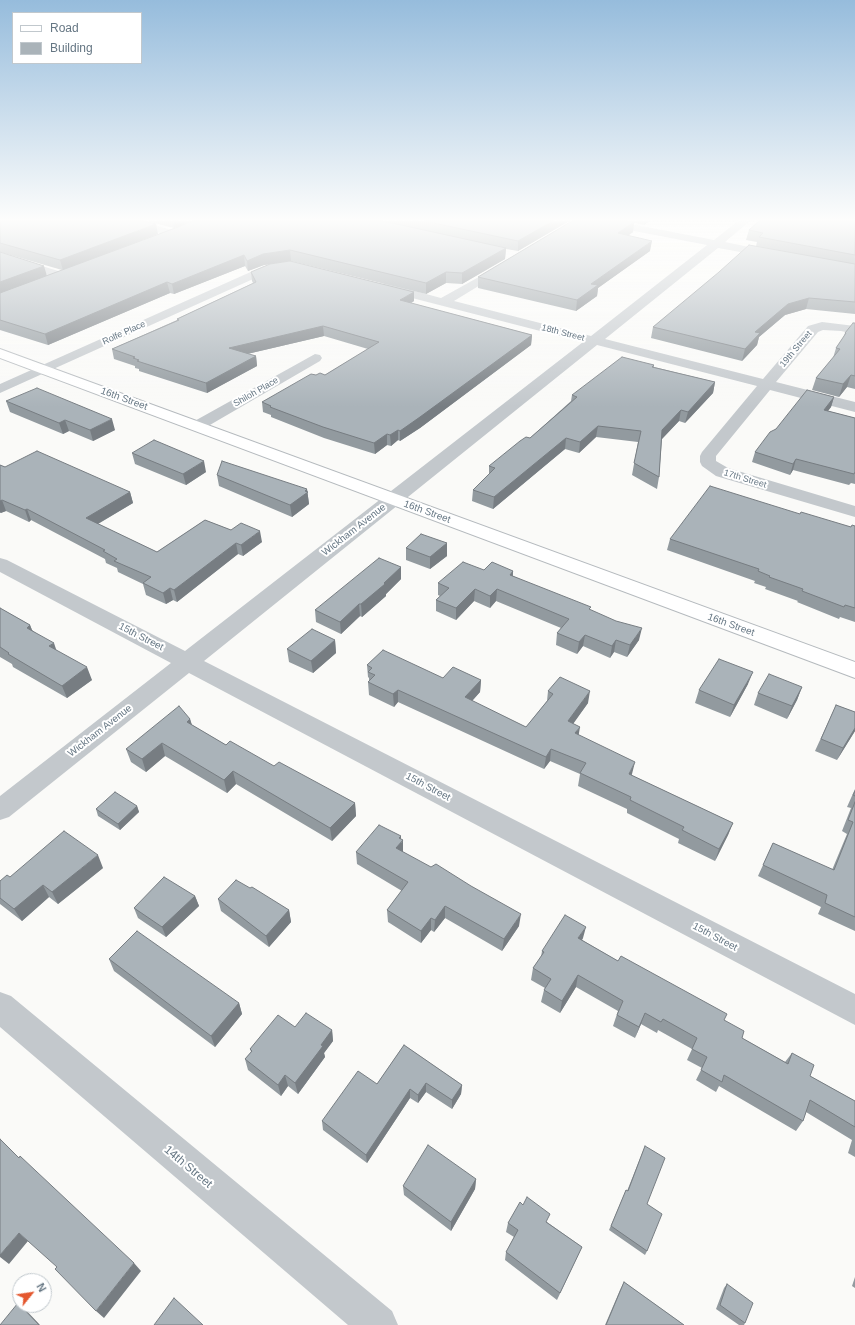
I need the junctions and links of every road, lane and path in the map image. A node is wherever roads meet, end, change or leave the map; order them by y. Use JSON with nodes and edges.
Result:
{"nodes":[{"id":1,"x":237,"y":283,"type":"edge"},
{"id":2,"x":476,"y":283,"type":"edge"},
{"id":3,"x":667,"y":283,"type":"edge"},
{"id":4,"x":374,"y":285,"type":"edge"},
{"id":5,"x":443,"y":302,"type":"junction"},
{"id":6,"x":855,"y":330,"type":"edge"},
{"id":7,"x":594,"y":340,"type":"junction"},
{"id":8,"x":0,"y":353,"type":"edge"},
{"id":9,"x":315,"y":358,"type":"dead end"},
{"id":10,"x":44,"y":370,"type":"junction"},
{"id":11,"x":767,"y":384,"type":"junction"},
{"id":12,"x":0,"y":390,"type":"edge"},
{"id":13,"x":855,"y":407,"type":"edge"},
{"id":14,"x":197,"y":426,"type":"junction"},
{"id":15,"x":394,"y":499,"type":"junction"},
{"id":16,"x":855,"y":512,"type":"edge"},
{"id":17,"x":0,"y":564,"type":"edge"},
{"id":18,"x":188,"y":662,"type":"junction"},
{"id":19,"x":855,"y":670,"type":"edge"},
{"id":20,"x":0,"y":810,"type":"edge"},
{"id":21,"x":0,"y":1007,"type":"edge"},
{"id":22,"x":855,"y":1010,"type":"edge"},
{"id":23,"x":378,"y":1325,"type":"edge"}],
"edges":[{"from":1,"to":10,"type":"street","name":"Rolfe Place"},
{"from":2,"to":5,"type":"street"},
{"from":3,"to":7,"type":"street","name":"Wickham Avenue"},
{"from":4,"to":5,"type":"street","name":"18th Street"},
{"from":5,"to":7,"type":"street","name":"18th Street"},
{"from":6,"to":11,"type":"street","name":"19th Street"},
{"from":7,"to":11,"type":"street","name":"18th Street"},
{"from":7,"to":15,"type":"street","name":"Wickham Avenue"},
{"from":8,"to":10,"type":"main road","name":"16th Street"},
{"from":9,"to":14,"type":"street","name":"Shiloh Place"},
{"from":10,"to":12,"type":"street","name":"Rolfe Place"},
{"from":10,"to":14,"type":"main road","name":"16th Street"},
{"from":11,"to":13,"type":"street","name":"18th Street"},
{"from":11,"to":16,"type":"street","name":"17th Street"},
{"from":14,"to":15,"type":"main road","name":"16th Street"},
{"from":15,"to":18,"type":"street","name":"Wickham Avenue"},
{"from":15,"to":19,"type":"main road","name":"16th Street"},
{"from":17,"to":18,"type":"street","name":"15th Street"},
{"from":18,"to":20,"type":"street","name":"Wickham Avenue"},
{"from":18,"to":22,"type":"street","name":"15th Street"},
{"from":21,"to":23,"type":"street","name":"14th Street"}]}
